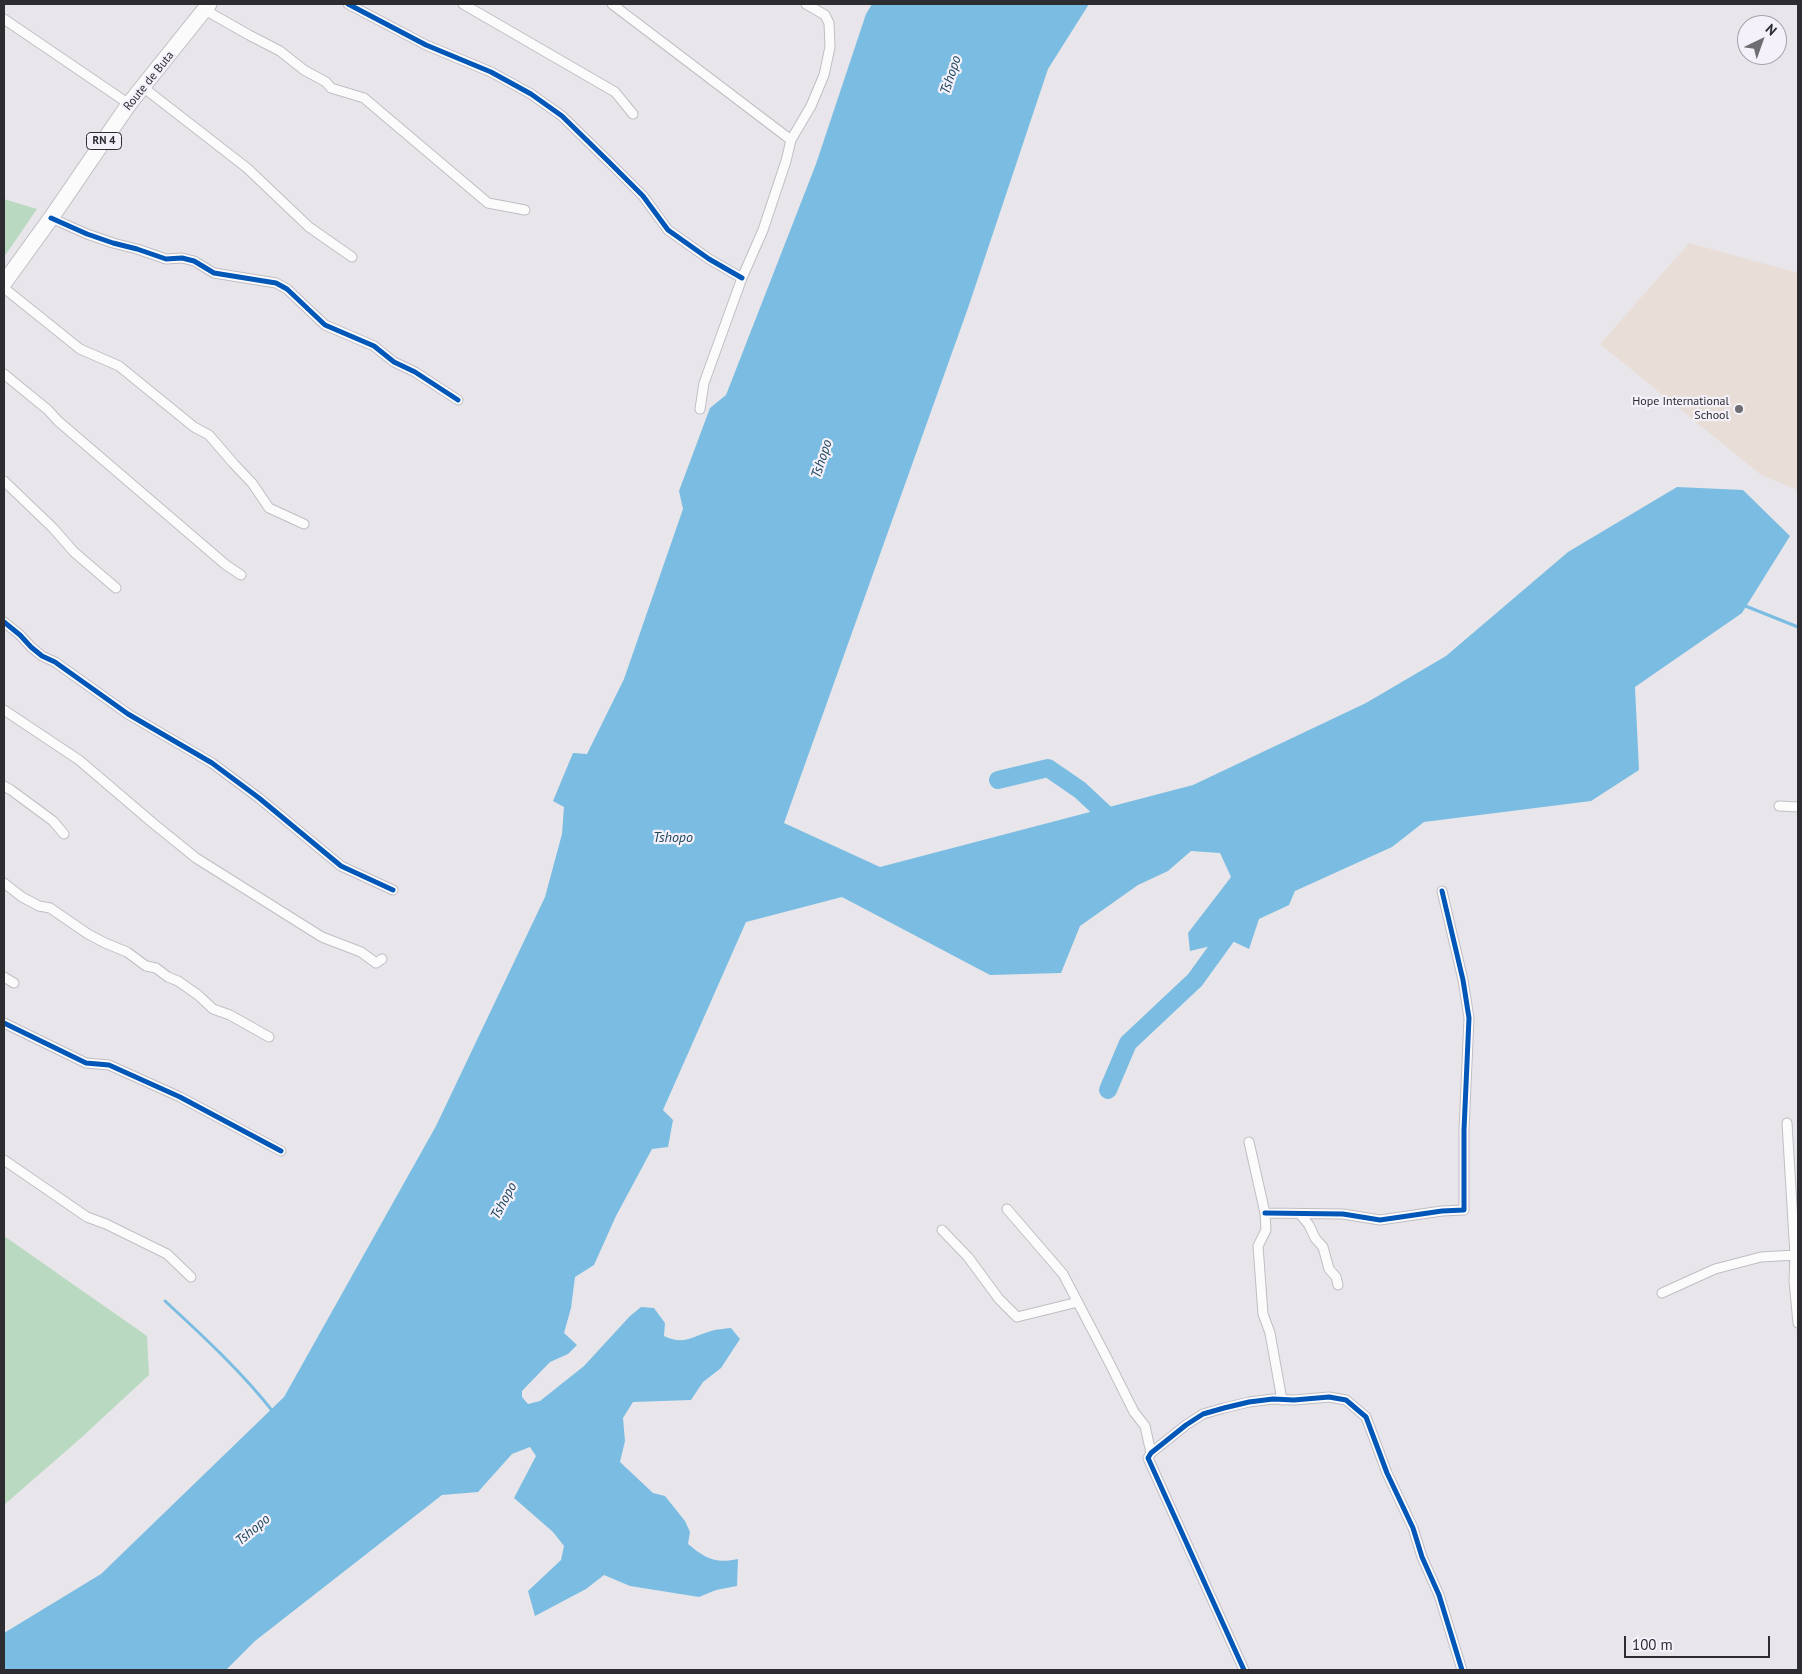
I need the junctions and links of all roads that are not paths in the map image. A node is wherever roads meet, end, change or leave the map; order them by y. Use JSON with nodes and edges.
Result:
{"nodes":[{"id":1,"x":348,"y":4,"type":"edge"},
{"id":2,"x":463,"y":4,"type":"edge"},
{"id":3,"x":612,"y":4,"type":"edge"},
{"id":4,"x":812,"y":5,"type":"edge"},
{"id":5,"x":207,"y":7,"type":"edge"},
{"id":6,"x":4,"y":19,"type":"edge"},
{"id":7,"x":144,"y":88,"type":"junction"},
{"id":8,"x":129,"y":104,"type":"junction"},
{"id":9,"x":633,"y":114,"type":"dead end"},
{"id":10,"x":791,"y":140,"type":"junction"},
{"id":11,"x":525,"y":210,"type":"dead end"},
{"id":12,"x":51,"y":218,"type":"junction"},
{"id":13,"x":352,"y":257,"type":"dead end"},
{"id":14,"x":742,"y":278,"type":"junction"},
{"id":15,"x":4,"y":283,"type":"edge"},
{"id":16,"x":4,"y":288,"type":"edge"},
{"id":17,"x":4,"y":374,"type":"edge"},
{"id":18,"x":458,"y":400,"type":"dead end"},
{"id":19,"x":700,"y":409,"type":"dead end"},
{"id":20,"x":4,"y":481,"type":"edge"},
{"id":21,"x":304,"y":524,"type":"dead end"},
{"id":22,"x":241,"y":575,"type":"dead end"},
{"id":23,"x":116,"y":588,"type":"dead end"},
{"id":24,"x":4,"y":622,"type":"edge"},
{"id":25,"x":4,"y":710,"type":"edge"},
{"id":26,"x":4,"y":786,"type":"edge"},
{"id":27,"x":1779,"y":806,"type":"dead end"},
{"id":28,"x":1798,"y":807,"type":"edge"},
{"id":29,"x":64,"y":834,"type":"dead end"},
{"id":30,"x":4,"y":883,"type":"edge"},
{"id":31,"x":393,"y":890,"type":"dead end"},
{"id":32,"x":1442,"y":891,"type":"dead end"},
{"id":33,"x":382,"y":959,"type":"dead end"},
{"id":34,"x":4,"y":977,"type":"edge"},
{"id":35,"x":14,"y":983,"type":"dead end"},
{"id":36,"x":4,"y":1023,"type":"edge"},
{"id":37,"x":269,"y":1037,"type":"dead end"},
{"id":38,"x":1787,"y":1123,"type":"dead end"},
{"id":39,"x":1249,"y":1142,"type":"dead end"},
{"id":40,"x":281,"y":1151,"type":"dead end"},
{"id":41,"x":4,"y":1160,"type":"edge"},
{"id":42,"x":1007,"y":1209,"type":"dead end"},
{"id":43,"x":1265,"y":1214,"type":"junction"},
{"id":44,"x":1300,"y":1214,"type":"junction"},
{"id":45,"x":942,"y":1230,"type":"dead end"},
{"id":46,"x":1796,"y":1254,"type":"edge"},
{"id":47,"x":191,"y":1277,"type":"dead end"},
{"id":48,"x":1338,"y":1285,"type":"dead end"},
{"id":49,"x":1662,"y":1293,"type":"dead end"},
{"id":50,"x":1078,"y":1302,"type":"junction"},
{"id":51,"x":1798,"y":1323,"type":"edge"},
{"id":52,"x":1282,"y":1400,"type":"junction"},
{"id":53,"x":1151,"y":1453,"type":"junction"},
{"id":54,"x":1244,"y":1670,"type":"edge"},
{"id":55,"x":1462,"y":1670,"type":"edge"}],
"edges":[{"from":1,"to":14,"type":"street"},
{"from":2,"to":9,"type":"street"},
{"from":3,"to":10,"type":"street"},
{"from":4,"to":10,"type":"street"},
{"from":5,"to":7,"type":"highway","name":"Route de Buta","number":"RN 4"},
{"from":5,"to":11,"type":"street"},
{"from":6,"to":8,"type":"street"},
{"from":7,"to":8,"type":"highway","name":"Route de Buta","number":"RN 4"},
{"from":7,"to":13,"type":"street"},
{"from":8,"to":12,"type":"highway","name":"Route de Buta","number":"RN 4"},
{"from":10,"to":14,"type":"street"},
{"from":12,"to":15,"type":"highway","name":"Route de Buta","number":"RN 4"},
{"from":12,"to":18,"type":"street"},
{"from":14,"to":19,"type":"street"},
{"from":16,"to":21,"type":"street"},
{"from":17,"to":22,"type":"street"},
{"from":20,"to":23,"type":"street"},
{"from":24,"to":31,"type":"street"},
{"from":25,"to":33,"type":"street"},
{"from":26,"to":29,"type":"street"},
{"from":27,"to":28,"type":"street"},
{"from":30,"to":37,"type":"street"},
{"from":32,"to":44,"type":"street"},
{"from":34,"to":35,"type":"street"},
{"from":36,"to":40,"type":"street"},
{"from":38,"to":46,"type":"street"},
{"from":39,"to":43,"type":"street"},
{"from":41,"to":47,"type":"street"},
{"from":42,"to":50,"type":"street"},
{"from":43,"to":44,"type":"street"},
{"from":43,"to":52,"type":"street"},
{"from":44,"to":48,"type":"street"},
{"from":45,"to":50,"type":"street"},
{"from":46,"to":49,"type":"street"},
{"from":46,"to":51,"type":"street"},
{"from":50,"to":53,"type":"street"},
{"from":52,"to":53,"type":"street"},
{"from":52,"to":55,"type":"street"},
{"from":53,"to":54,"type":"street"}]}
